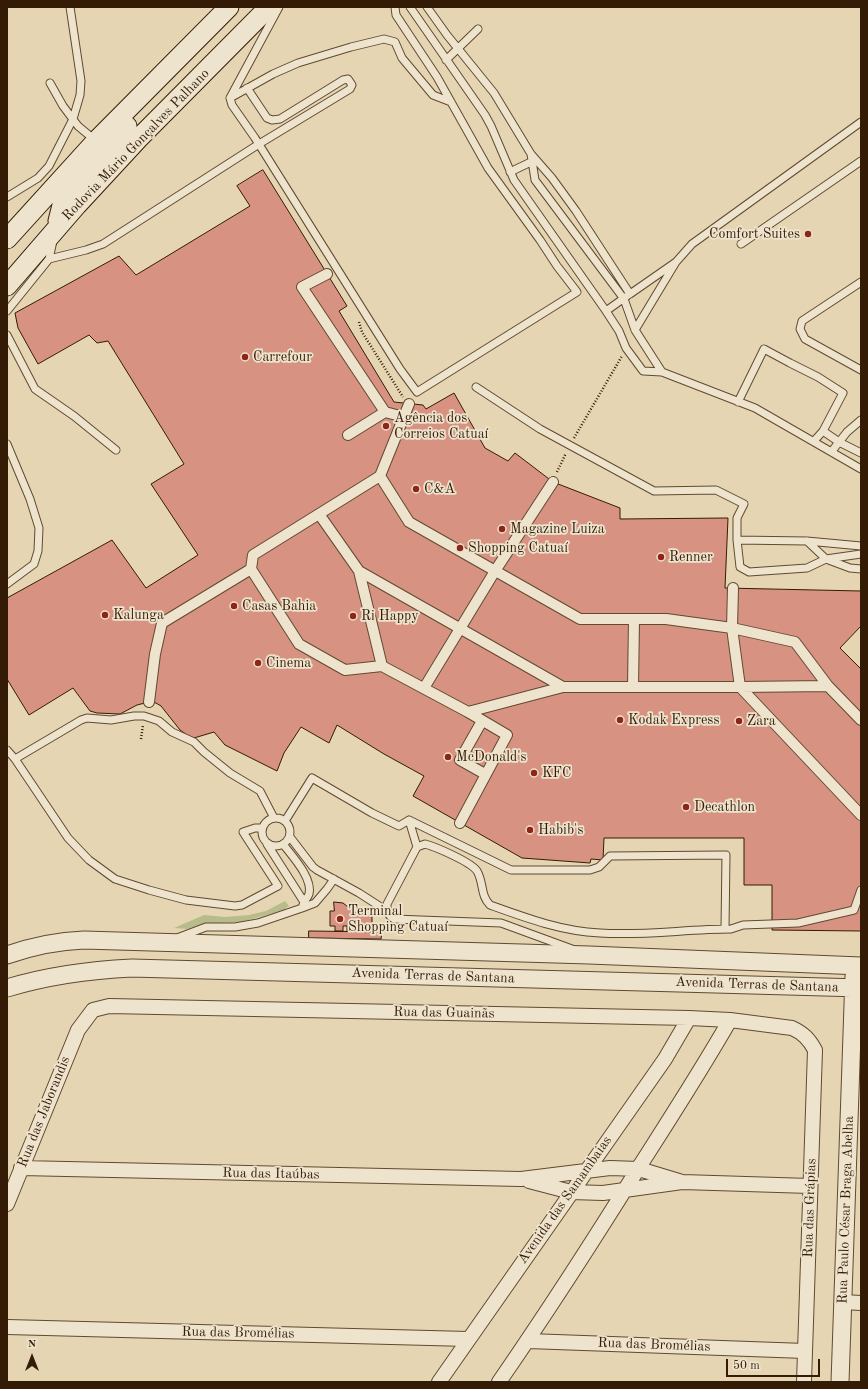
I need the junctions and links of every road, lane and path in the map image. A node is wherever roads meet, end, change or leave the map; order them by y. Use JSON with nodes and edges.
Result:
{"nodes":[{"id":1,"x":70,"y":7,"type":"edge"},
{"id":2,"x":229,"y":7,"type":"edge"},
{"id":3,"x":269,"y":7,"type":"edge"},
{"id":4,"x":279,"y":7,"type":"edge"},
{"id":5,"x":395,"y":7,"type":"edge"},
{"id":6,"x":410,"y":7,"type":"edge"},
{"id":7,"x":427,"y":7,"type":"edge"},
{"id":8,"x":478,"y":29,"type":"dead end"},
{"id":9,"x":205,"y":31,"type":"junction"},
{"id":10,"x":458,"y":48,"type":"junction"},
{"id":11,"x":225,"y":52,"type":"junction"},
{"id":12,"x":446,"y":60,"type":"junction"},
{"id":13,"x":50,"y":83,"type":"dead end"},
{"id":14,"x":247,"y":88,"type":"junction"},
{"id":15,"x":149,"y":89,"type":"junction"},
{"id":16,"x":230,"y":98,"type":"junction"},
{"id":17,"x":451,"y":102,"type":"junction"},
{"id":18,"x":73,"y":119,"type":"junction"},
{"id":19,"x":861,"y":122,"type":"edge"},
{"id":20,"x":96,"y":141,"type":"junction"},
{"id":21,"x":259,"y":144,"type":"junction"},
{"id":22,"x":533,"y":158,"type":"junction"},
{"id":23,"x":861,"y":161,"type":"edge"},
{"id":24,"x":510,"y":172,"type":"junction"},
{"id":25,"x":7,"y":196,"type":"edge"},
{"id":26,"x":55,"y":230,"type":"junction"},
{"id":27,"x":7,"y":239,"type":"edge"},
{"id":28,"x":741,"y":244,"type":"dead end"},
{"id":29,"x":49,"y":259,"type":"junction"},
{"id":30,"x":676,"y":262,"type":"junction"},
{"id":31,"x":327,"y":274,"type":"dead end"},
{"id":32,"x":861,"y":282,"type":"edge"},
{"id":33,"x":7,"y":286,"type":"edge"},
{"id":34,"x":630,"y":294,"type":"junction"},
{"id":35,"x":624,"y":299,"type":"junction"},
{"id":36,"x":7,"y":311,"type":"edge"},
{"id":37,"x":606,"y":311,"type":"junction"},
{"id":38,"x":635,"y":330,"type":"junction"},
{"id":39,"x":7,"y":336,"type":"edge"},
{"id":40,"x":626,"y":348,"type":"junction"},
{"id":41,"x":861,"y":370,"type":"edge"},
{"id":42,"x":662,"y":372,"type":"junction"},
{"id":43,"x":476,"y":388,"type":"dead end"},
{"id":44,"x":738,"y":402,"type":"junction"},
{"id":45,"x":409,"y":404,"type":"dead end"},
{"id":46,"x":385,"y":412,"type":"junction"},
{"id":47,"x":404,"y":417,"type":"junction"},
{"id":48,"x":861,"y":420,"type":"edge"},
{"id":49,"x":823,"y":431,"type":"junction"},
{"id":50,"x":348,"y":434,"type":"dead end"},
{"id":51,"x":814,"y":441,"type":"junction"},
{"id":52,"x":840,"y":442,"type":"junction"},
{"id":53,"x":7,"y":444,"type":"edge"},
{"id":54,"x":570,"y":444,"type":"junction"},
{"id":55,"x":116,"y":450,"type":"dead end"},
{"id":56,"x":832,"y":452,"type":"junction"},
{"id":57,"x":861,"y":453,"type":"edge"},
{"id":58,"x":861,"y":469,"type":"edge"},
{"id":59,"x":380,"y":476,"type":"junction"},
{"id":60,"x":552,"y":482,"type":"joint"},
{"id":61,"x":319,"y":514,"type":"junction"},
{"id":62,"x":737,"y":540,"type":"junction"},
{"id":63,"x":807,"y":541,"type":"junction"},
{"id":64,"x":861,"y":546,"type":"edge"},
{"id":65,"x":861,"y":554,"type":"edge"},
{"id":66,"x":826,"y":559,"type":"junction"},
{"id":67,"x":251,"y":569,"type":"junction"},
{"id":68,"x":861,"y":569,"type":"edge"},
{"id":69,"x":359,"y":571,"type":"junction"},
{"id":70,"x":495,"y":571,"type":"junction"},
{"id":71,"x":7,"y":584,"type":"edge"},
{"id":72,"x":733,"y":588,"type":"dead end"},
{"id":73,"x":634,"y":619,"type":"junction"},
{"id":74,"x":732,"y":628,"type":"junction"},
{"id":75,"x":460,"y":629,"type":"junction"},
{"id":76,"x":382,"y":666,"type":"junction"},
{"id":77,"x":828,"y":686,"type":"junction"},
{"id":78,"x":563,"y":687,"type":"junction"},
{"id":79,"x":633,"y":687,"type":"junction"},
{"id":80,"x":740,"y":687,"type":"junction"},
{"id":81,"x":424,"y":688,"type":"junction"},
{"id":82,"x":149,"y":702,"type":"dead end"},
{"id":83,"x":468,"y":712,"type":"junction"},
{"id":84,"x":861,"y":720,"type":"edge"},
{"id":85,"x":482,"y":721,"type":"junction"},
{"id":86,"x":7,"y":750,"type":"edge"},
{"id":87,"x":15,"y":759,"type":"junction"},
{"id":88,"x":485,"y":774,"type":"junction"},
{"id":89,"x":861,"y":815,"type":"edge"},
{"id":90,"x":274,"y":818,"type":"junction"},
{"id":91,"x":409,"y":820,"type":"junction"},
{"id":92,"x":285,"y":821,"type":"junction"},
{"id":93,"x":460,"y":822,"type":"dead end"},
{"id":94,"x":262,"y":828,"type":"junction"},
{"id":95,"x":290,"y":837,"type":"junction"},
{"id":96,"x":267,"y":844,"type":"junction"},
{"id":97,"x":283,"y":844,"type":"junction"},
{"id":98,"x":417,"y":847,"type":"junction"},
{"id":99,"x":334,"y":879,"type":"junction"},
{"id":100,"x":861,"y":890,"type":"edge"},
{"id":101,"x":303,"y":905,"type":"junction"},
{"id":102,"x":387,"y":911,"type":"junction"},
{"id":103,"x":725,"y":929,"type":"junction"},
{"id":104,"x":315,"y":939,"type":"dead end"},
{"id":105,"x":401,"y":941,"type":"dead end"},
{"id":106,"x":167,"y":943,"type":"junction"},
{"id":107,"x":220,"y":944,"type":"junction"},
{"id":108,"x":424,"y":951,"type":"junction"},
{"id":109,"x":7,"y":954,"type":"edge"},
{"id":110,"x":589,"y":955,"type":"junction"},
{"id":111,"x":858,"y":966,"type":"edge"},
{"id":112,"x":857,"y":987,"type":"edge"},
{"id":113,"x":7,"y":988,"type":"edge"},
{"id":114,"x":689,"y":1018,"type":"junction"},
{"id":115,"x":84,"y":1020,"type":"joint"},
{"id":116,"x":730,"y":1020,"type":"junction"},
{"id":117,"x":806,"y":1037,"type":"joint"},
{"id":118,"x":21,"y":1168,"type":"junction"},
{"id":119,"x":639,"y":1169,"type":"junction"},
{"id":120,"x":586,"y":1170,"type":"junction"},
{"id":121,"x":521,"y":1179,"type":"junction"},
{"id":122,"x":682,"y":1182,"type":"junction"},
{"id":123,"x":810,"y":1186,"type":"junction"},
{"id":124,"x":626,"y":1189,"type":"junction"},
{"id":125,"x":571,"y":1192,"type":"junction"},
{"id":126,"x":7,"y":1204,"type":"edge"},
{"id":127,"x":842,"y":1302,"type":"junction"},
{"id":128,"x":861,"y":1303,"type":"edge"},
{"id":129,"x":7,"y":1327,"type":"edge"},
{"id":130,"x":468,"y":1339,"type":"junction"},
{"id":131,"x":528,"y":1341,"type":"junction"},
{"id":132,"x":805,"y":1351,"type":"junction"},
{"id":133,"x":439,"y":1382,"type":"edge"},
{"id":134,"x":499,"y":1382,"type":"edge"},
{"id":135,"x":804,"y":1382,"type":"edge"},
{"id":136,"x":840,"y":1382,"type":"edge"}],
"edges":[{"from":1,"to":18,"type":"lane"},
{"from":2,"to":9,"type":"main road"},
{"from":3,"to":11,"type":"main road","name":"Rodovia Mário Gonçalves Palhano"},
{"from":4,"to":16,"type":"lane"},
{"from":5,"to":17,"type":"lane"},
{"from":6,"to":12,"type":"lane"},
{"from":7,"to":10,"type":"lane"},
{"from":8,"to":10,"type":"lane"},
{"from":9,"to":11,"type":"main road"},
{"from":9,"to":15,"type":"main road"},
{"from":10,"to":12,"type":"lane"},
{"from":10,"to":22,"type":"lane"},
{"from":11,"to":26,"type":"main road","name":"Rodovia Mário Gonçalves Palhano"},
{"from":12,"to":24,"type":"lane"},
{"from":13,"to":18,"type":"lane"},
{"from":14,"to":16,"type":"lane"},
{"from":14,"to":17,"type":"lane"},
{"from":14,"to":21,"type":"lane"},
{"from":15,"to":20,"type":"main road"},
{"from":15,"to":26,"type":"main road"},
{"from":16,"to":21,"type":"lane"},
{"from":17,"to":21,"type":"lane"},
{"from":18,"to":20,"type":"lane"},
{"from":18,"to":25,"type":"lane"},
{"from":19,"to":30,"type":"lane"},
{"from":20,"to":27,"type":"main road"},
{"from":21,"to":29,"type":"lane"},
{"from":22,"to":24,"type":"lane"},
{"from":22,"to":34,"type":"lane"},
{"from":22,"to":35,"type":"lane"},
{"from":23,"to":28,"type":"lane"},
{"from":24,"to":37,"type":"lane"},
{"from":26,"to":29,"type":"lane"},
{"from":26,"to":33,"type":"main road","name":"Rodovia Mário Gonçalves Palhano"},
{"from":29,"to":36,"type":"lane"},
{"from":30,"to":34,"type":"lane"},
{"from":30,"to":38,"type":"lane"},
{"from":31,"to":46,"type":"street"},
{"from":32,"to":41,"type":"lane"},
{"from":34,"to":35,"type":"lane"},
{"from":35,"to":37,"type":"lane"},
{"from":35,"to":38,"type":"lane"},
{"from":37,"to":40,"type":"lane"},
{"from":38,"to":42,"type":"lane"},
{"from":39,"to":55,"type":"lane"},
{"from":40,"to":42,"type":"lane"},
{"from":40,"to":54,"type":"path"},
{"from":42,"to":44,"type":"lane"},
{"from":43,"to":54,"type":"lane"},
{"from":44,"to":49,"type":"lane"},
{"from":44,"to":51,"type":"lane"},
{"from":45,"to":47,"type":"street"},
{"from":46,"to":47,"type":"street"},
{"from":46,"to":50,"type":"street"},
{"from":47,"to":59,"type":"street"},
{"from":48,"to":52,"type":"lane"},
{"from":49,"to":51,"type":"lane"},
{"from":49,"to":52,"type":"lane"},
{"from":51,"to":56,"type":"lane"},
{"from":52,"to":56,"type":"lane"},
{"from":52,"to":57,"type":"lane"},
{"from":53,"to":71,"type":"lane"},
{"from":54,"to":60,"type":"path"},
{"from":54,"to":62,"type":"lane"},
{"from":56,"to":58,"type":"lane"},
{"from":59,"to":61,"type":"street"},
{"from":59,"to":70,"type":"street"},
{"from":60,"to":70,"type":"street"},
{"from":61,"to":67,"type":"street"},
{"from":61,"to":69,"type":"street"},
{"from":62,"to":63,"type":"lane"},
{"from":62,"to":66,"type":"lane"},
{"from":63,"to":64,"type":"lane"},
{"from":63,"to":66,"type":"lane"},
{"from":65,"to":66,"type":"lane"},
{"from":66,"to":68,"type":"lane"},
{"from":67,"to":76,"type":"street"},
{"from":67,"to":82,"type":"street"},
{"from":69,"to":75,"type":"street"},
{"from":69,"to":76,"type":"street"},
{"from":70,"to":73,"type":"street"},
{"from":70,"to":75,"type":"street"},
{"from":72,"to":74,"type":"street"},
{"from":73,"to":74,"type":"street"},
{"from":73,"to":79,"type":"street"},
{"from":74,"to":77,"type":"street"},
{"from":74,"to":80,"type":"street"},
{"from":75,"to":78,"type":"street"},
{"from":75,"to":81,"type":"street"},
{"from":76,"to":81,"type":"street"},
{"from":77,"to":80,"type":"street"},
{"from":77,"to":84,"type":"street"},
{"from":78,"to":79,"type":"street"},
{"from":78,"to":83,"type":"street"},
{"from":79,"to":80,"type":"street"},
{"from":80,"to":89,"type":"street"},
{"from":81,"to":83,"type":"street"},
{"from":83,"to":85,"type":"street"},
{"from":85,"to":88,"type":"street"},
{"from":85,"to":88,"type":"street"},
{"from":86,"to":87,"type":"lane"},
{"from":87,"to":90,"type":"lane"},
{"from":87,"to":94,"type":"lane"},
{"from":88,"to":93,"type":"street"},
{"from":90,"to":92,"type":"lane"},
{"from":90,"to":94,"type":"lane"},
{"from":91,"to":92,"type":"lane"},
{"from":91,"to":98,"type":"lane"},
{"from":91,"to":103,"type":"lane"},
{"from":92,"to":95,"type":"lane"},
{"from":94,"to":96,"type":"lane"},
{"from":95,"to":97,"type":"lane"},
{"from":95,"to":99,"type":"lane"},
{"from":96,"to":97,"type":"lane"},
{"from":96,"to":101,"type":"lane"},
{"from":97,"to":101,"type":"lane"},
{"from":98,"to":102,"type":"lane"},
{"from":98,"to":103,"type":"lane"},
{"from":99,"to":101,"type":"lane"},
{"from":99,"to":102,"type":"lane"},
{"from":100,"to":103,"type":"lane"},
{"from":101,"to":106,"type":"lane"},
{"from":102,"to":110,"type":"lane"},
{"from":104,"to":107,"type":"lane"},
{"from":105,"to":108,"type":"lane"},
{"from":106,"to":107,"type":"street","name":"Avenida Terras de Santana"},
{"from":106,"to":109,"type":"street","name":"Avenida Terras de Santana"},
{"from":107,"to":108,"type":"street","name":"Avenida Terras de Santana"},
{"from":108,"to":110,"type":"street","name":"Avenida Terras de Santana"},
{"from":110,"to":111,"type":"street","name":"Avenida Terras de Santana"},
{"from":111,"to":112,"type":"street","name":"Rua Paulo César Braga Abelha"},
{"from":112,"to":113,"type":"street","name":"Avenida Terras de Santana"},
{"from":112,"to":127,"type":"street","name":"Rua Paulo César Braga Abelha"},
{"from":114,"to":115,"type":"street","name":"Rua das Guainãs"},
{"from":114,"to":116,"type":"street","name":"Rua das Guainãs"},
{"from":114,"to":120,"type":"street","name":"Avenida das Samambaias"},
{"from":115,"to":118,"type":"street","name":"Rua das Jaborandis"},
{"from":116,"to":117,"type":"street","name":"Rua das Guainãs"},
{"from":116,"to":119,"type":"street"},
{"from":117,"to":123,"type":"street","name":"Rua das Grápias"},
{"from":118,"to":121,"type":"street","name":"Rua das Itaúbas"},
{"from":118,"to":126,"type":"street","name":"Rua das Jaborandis"},
{"from":119,"to":120,"type":"street","name":"Rua das Itaúbas"},
{"from":119,"to":122,"type":"street","name":"Rua das Itaúbas"},
{"from":119,"to":124,"type":"street"},
{"from":120,"to":121,"type":"street","name":"Rua das Itaúbas"},
{"from":120,"to":125,"type":"street","name":"Avenida das Samambaias"},
{"from":121,"to":125,"type":"street","name":"Rua das Itaúbas"},
{"from":122,"to":123,"type":"street","name":"Rua das Itaúbas"},
{"from":122,"to":124,"type":"street","name":"Rua das Itaúbas"},
{"from":123,"to":132,"type":"street","name":"Rua das Grápias"},
{"from":124,"to":125,"type":"street","name":"Rua das Itaúbas"},
{"from":124,"to":131,"type":"street"},
{"from":125,"to":130,"type":"street","name":"Avenida das Samambaias"},
{"from":127,"to":128,"type":"street"},
{"from":127,"to":136,"type":"street","name":"Rua Paulo César Braga Abelha"},
{"from":129,"to":130,"type":"street","name":"Rua das Bromélias"},
{"from":130,"to":133,"type":"street","name":"Avenida das Samambaias"},
{"from":131,"to":132,"type":"street","name":"Rua das Bromélias"},
{"from":131,"to":134,"type":"street"},
{"from":132,"to":135,"type":"street","name":"Rua das Grápias"}]}
